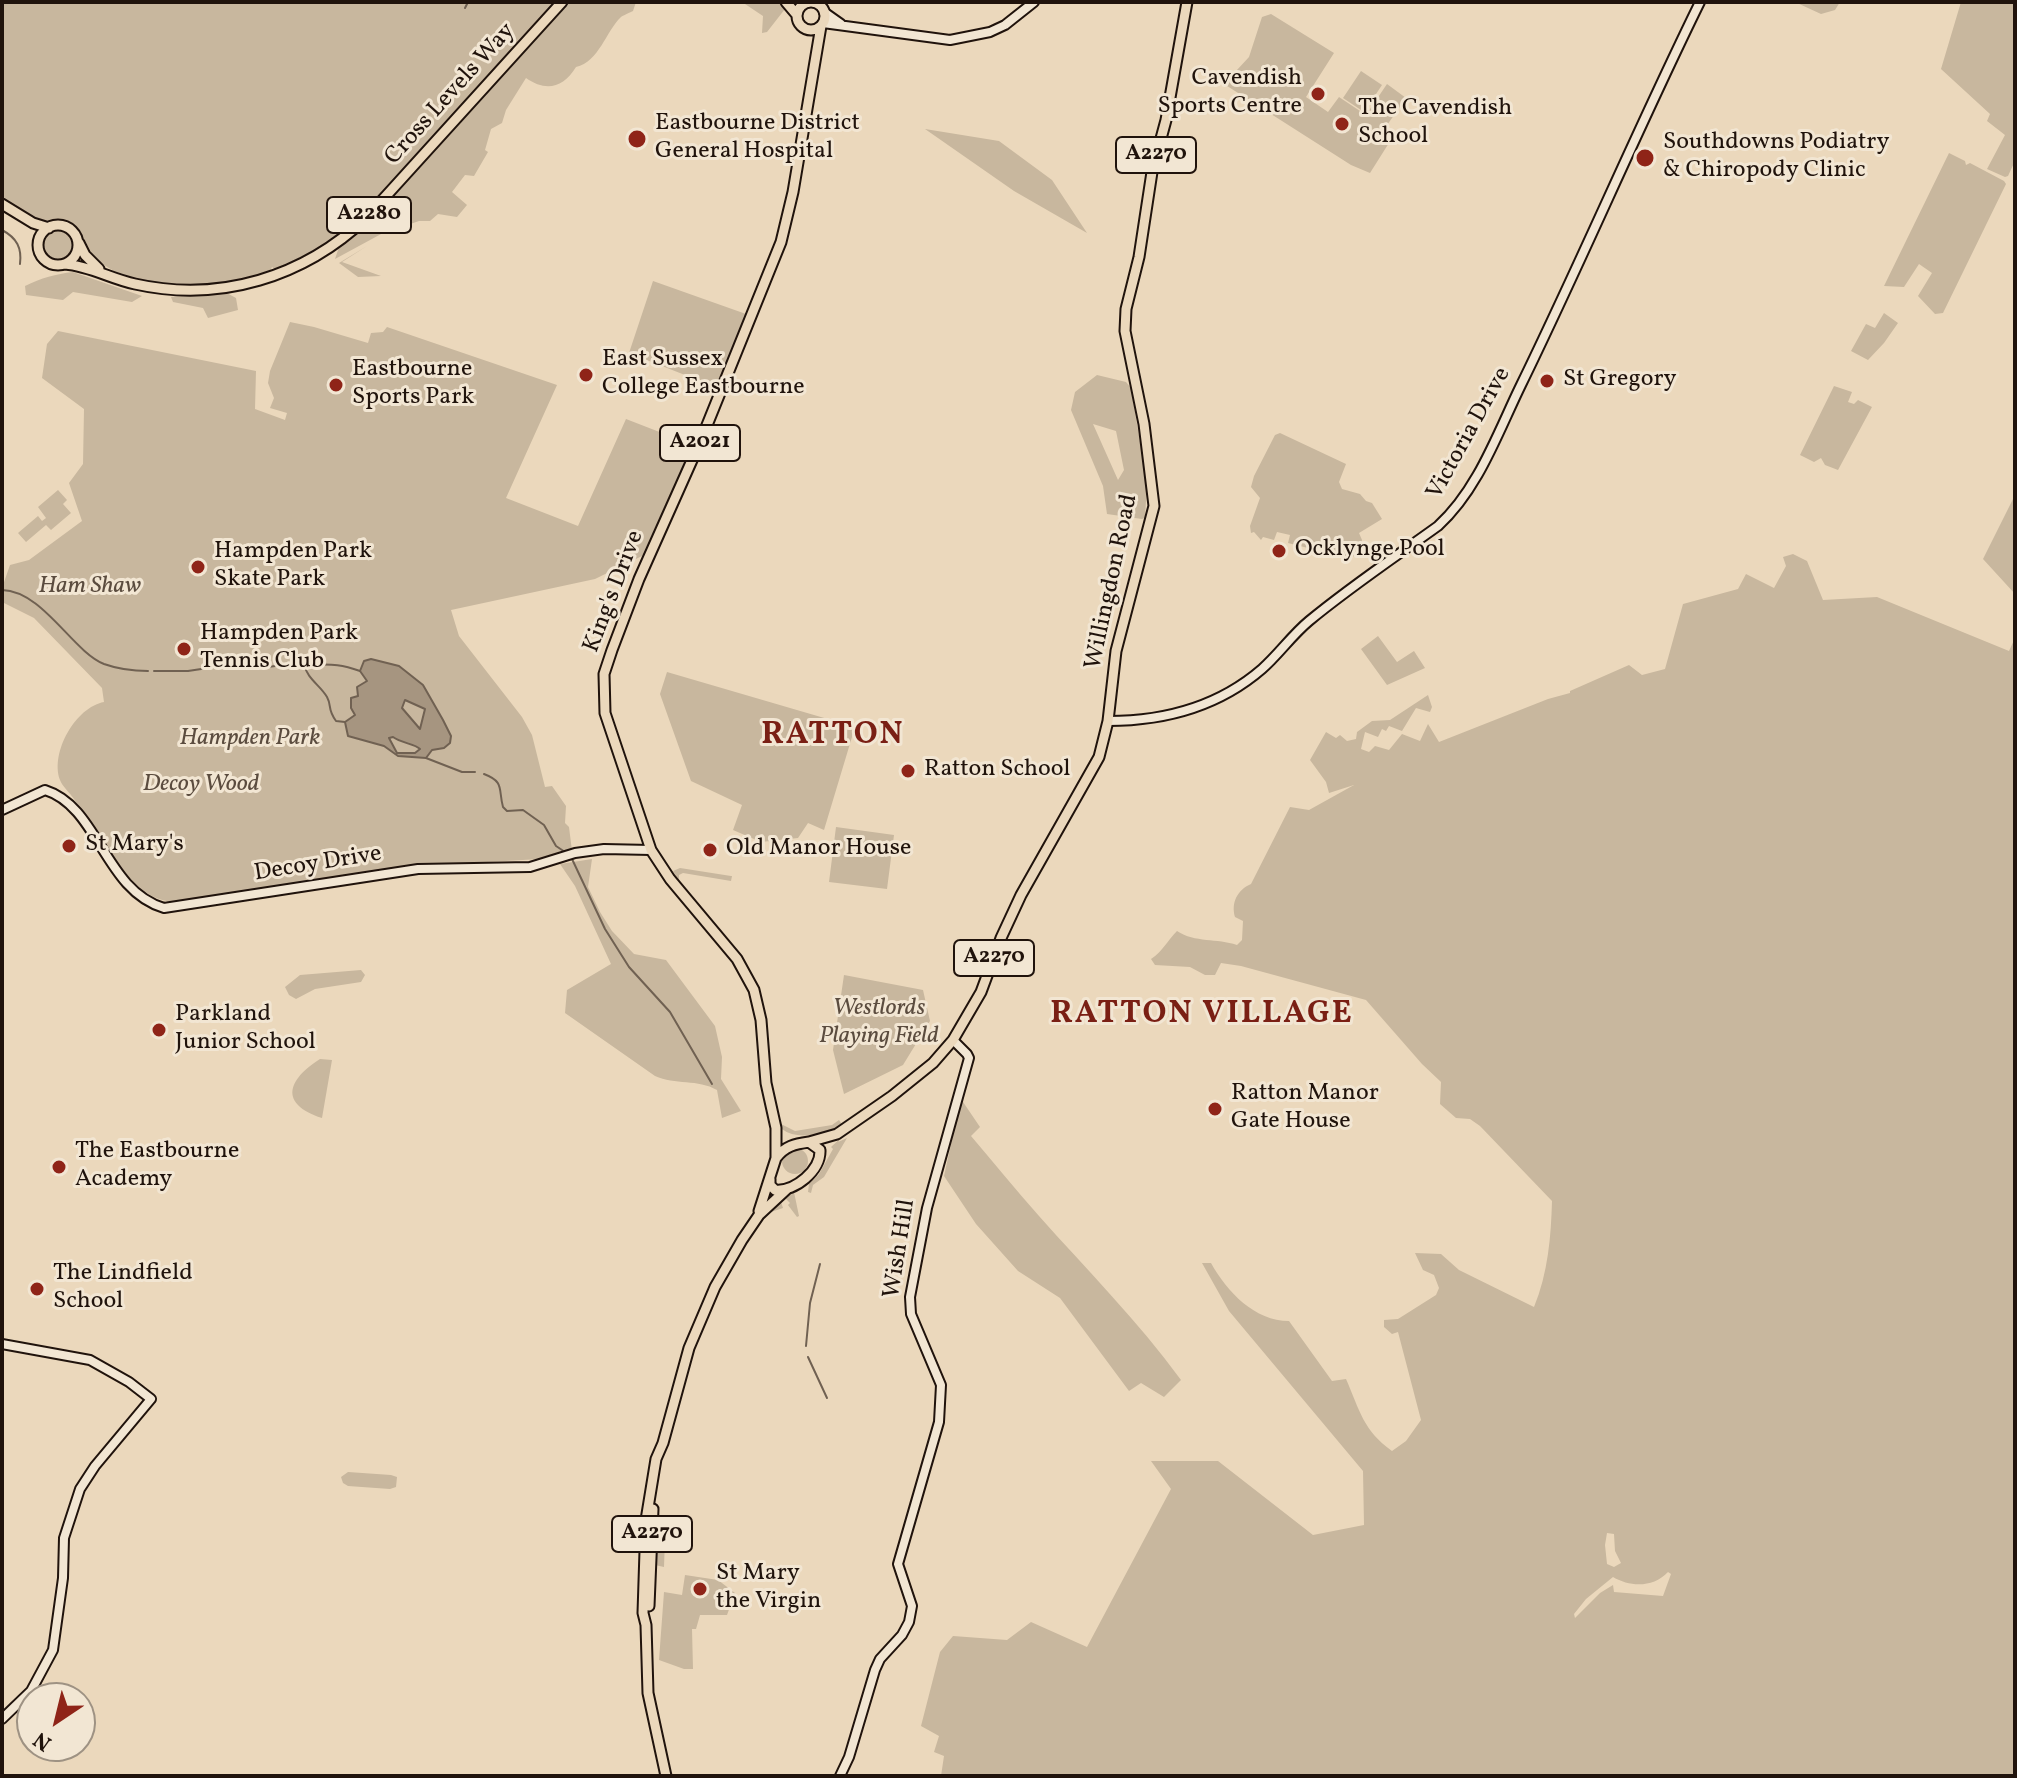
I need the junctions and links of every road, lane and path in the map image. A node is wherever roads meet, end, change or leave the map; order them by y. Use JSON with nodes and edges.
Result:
{"nodes":[{"id":1,"x":562,"y":2,"type":"edge"},
{"id":2,"x":788,"y":2,"type":"edge"},
{"id":3,"x":1034,"y":2,"type":"edge"},
{"id":4,"x":1187,"y":2,"type":"edge"},
{"id":5,"x":1700,"y":2,"type":"edge"},
{"id":6,"x":806,"y":3,"type":"edge"},
{"id":7,"x":1693,"y":7,"type":"edge"},
{"id":8,"x":823,"y":8,"type":"edge"},
{"id":9,"x":797,"y":15,"type":"junction"},
{"id":10,"x":822,"y":25,"type":"junction"},
{"id":11,"x":849,"y":27,"type":"junction"},
{"id":12,"x":805,"y":29,"type":"junction"},
{"id":13,"x":816,"y":53,"type":"junction"},
{"id":14,"x":2,"y":204,"type":"edge"},
{"id":15,"x":15,"y":213,"type":"junction"},
{"id":16,"x":49,"y":228,"type":"junction"},
{"id":17,"x":77,"y":240,"type":"junction"},
{"id":18,"x":38,"y":243,"type":"junction"},
{"id":19,"x":65,"y":264,"type":"junction"},
{"id":20,"x":105,"y":274,"type":"junction"},
{"id":21,"x":1108,"y":721,"type":"junction"},
{"id":22,"x":2,"y":810,"type":"edge"},
{"id":23,"x":651,"y":850,"type":"junction"},
{"id":24,"x":953,"y":1040,"type":"junction"},
{"id":25,"x":776,"y":1128,"type":"junction"},
{"id":26,"x":837,"y":1134,"type":"junction"},
{"id":27,"x":809,"y":1142,"type":"junction"},
{"id":28,"x":798,"y":1144,"type":"junction"},
{"id":29,"x":821,"y":1154,"type":"junction"},
{"id":30,"x":776,"y":1158,"type":"junction"},
{"id":31,"x":770,"y":1179,"type":"junction"},
{"id":32,"x":787,"y":1189,"type":"junction"},
{"id":33,"x":759,"y":1215,"type":"junction"},
{"id":34,"x":2,"y":1344,"type":"edge"},
{"id":35,"x":663,"y":1443,"type":"junction"},
{"id":36,"x":646,"y":1625,"type":"junction"},
{"id":37,"x":2,"y":1719,"type":"edge"},
{"id":38,"x":666,"y":1776,"type":"edge"},
{"id":39,"x":840,"y":1776,"type":"edge"}],
"edges":[{"from":1,"to":20,"type":"main road","name":"Cross Levels Way","number":"A2280"},
{"from":2,"to":6,"type":"main road"},
{"from":2,"to":9,"type":"main road"},
{"from":3,"to":11,"type":"street"},
{"from":4,"to":21,"type":"main road","name":"Willingdon Road","number":"A2270"},
{"from":5,"to":7,"type":"street","name":"Victoria Drive"},
{"from":6,"to":8,"type":"main road"},
{"from":6,"to":9,"type":"main road"},
{"from":7,"to":21,"type":"street","name":"Victoria Drive"},
{"from":8,"to":10,"type":"main road"},
{"from":8,"to":11,"type":"street"},
{"from":9,"to":12,"type":"main road"},
{"from":10,"to":11,"type":"street"},
{"from":10,"to":12,"type":"main road"},
{"from":10,"to":13,"type":"main road","number":"A2021"},
{"from":12,"to":13,"type":"main road"},
{"from":13,"to":23,"type":"main road","name":"King's Drive","number":"A2021"},
{"from":14,"to":15,"type":"main road"},
{"from":15,"to":16,"type":"main road"},
{"from":15,"to":18,"type":"main road"},
{"from":16,"to":17,"type":"main road"},
{"from":16,"to":18,"type":"main road"},
{"from":17,"to":19,"type":"main road"},
{"from":17,"to":20,"type":"main road"},
{"from":18,"to":19,"type":"main road"},
{"from":19,"to":20,"type":"main road","name":"Cross Levels Way","number":"A2280"},
{"from":21,"to":24,"type":"main road","name":"Willingdon Road","number":"A2270"},
{"from":22,"to":23,"type":"street","name":"Decoy Drive"},
{"from":23,"to":25,"type":"main road","name":"King's Drive","number":"A2021"},
{"from":24,"to":26,"type":"main road","name":"Willingdon Road","number":"A2270"},
{"from":24,"to":39,"type":"street","name":"Wish Hill"},
{"from":25,"to":28,"type":"main road"},
{"from":25,"to":30,"type":"main road","name":"King's Drive","number":"A2021"},
{"from":26,"to":27,"type":"main road","name":"Willingdon Road","number":"A2270"},
{"from":26,"to":29,"type":"main road","name":"Willingdon Road","number":"A2270"},
{"from":27,"to":28,"type":"main road","name":"Willingdon Road"},
{"from":27,"to":29,"type":"main road"},
{"from":28,"to":30,"type":"main road"},
{"from":29,"to":32,"type":"main road","name":"Willingdon Road"},
{"from":30,"to":31,"type":"main road","name":"King's Drive"},
{"from":31,"to":32,"type":"main road"},
{"from":31,"to":33,"type":"main road","number":"A2270"},
{"from":32,"to":33,"type":"main road","number":"A2270"},
{"from":33,"to":35,"type":"main road","number":"A2270"},
{"from":34,"to":37,"type":"street"},
{"from":35,"to":36,"type":"main road","number":"A2270"},
{"from":35,"to":36,"type":"main road","number":"A2270"},
{"from":36,"to":38,"type":"main road","number":"A2270"}]}
